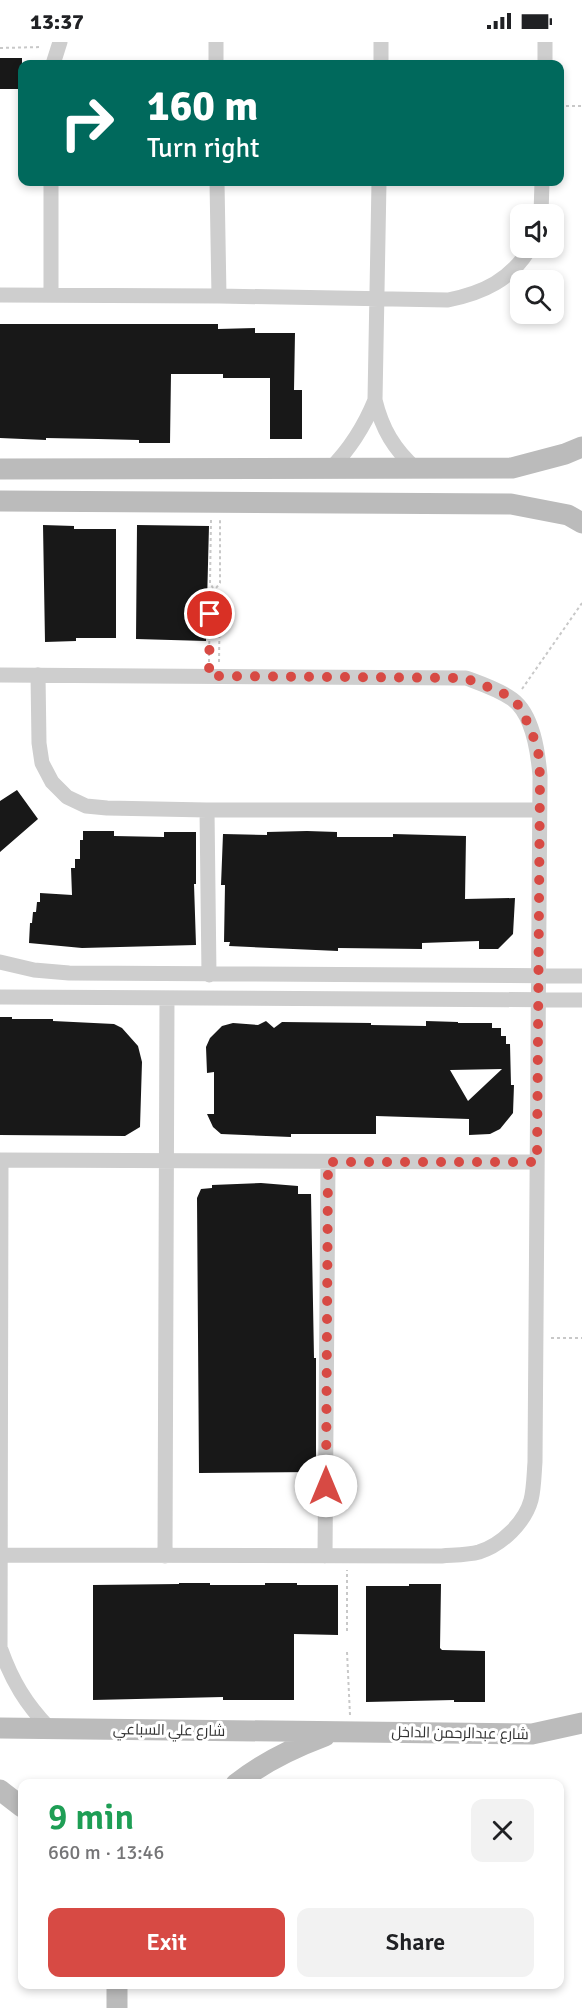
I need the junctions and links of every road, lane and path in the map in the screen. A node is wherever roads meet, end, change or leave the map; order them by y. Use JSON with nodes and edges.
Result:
{"nodes":[{"id":1,"x":216,"y":42,"type":"edge"},
{"id":2,"x":381,"y":42,"type":"edge"},
{"id":3,"x":545,"y":42,"type":"edge"},
{"id":4,"x":59,"y":45,"type":"edge"},
{"id":5,"x":0,"y":48,"type":"edge"},
{"id":6,"x":54,"y":60,"type":"edge"},
{"id":7,"x":216,"y":60,"type":"edge"},
{"id":8,"x":381,"y":60,"type":"edge"},
{"id":9,"x":545,"y":60,"type":"edge"},
{"id":10,"x":564,"y":106,"type":"edge"},
{"id":11,"x":582,"y":106,"type":"edge"},
{"id":12,"x":51,"y":186,"type":"edge"},
{"id":13,"x":217,"y":186,"type":"edge"},
{"id":14,"x":380,"y":186,"type":"edge"},
{"id":15,"x":542,"y":186,"type":"edge"},
{"id":16,"x":541,"y":204,"type":"edge"},
{"id":17,"x":522,"y":258,"type":"edge"},
{"id":18,"x":0,"y":295,"type":"edge"},
{"id":19,"x":51,"y":295,"type":"junction"},
{"id":20,"x":219,"y":296,"type":"junction"},
{"id":21,"x":378,"y":299,"type":"junction"},
{"id":22,"x":375,"y":400,"type":"junction"},
{"id":23,"x":582,"y":447,"type":"edge"},
{"id":24,"x":0,"y":469,"type":"edge"},
{"id":25,"x":330,"y":469,"type":"junction"},
{"id":26,"x":416,"y":469,"type":"junction"},
{"id":27,"x":0,"y":501,"type":"edge"},
{"id":28,"x":216,"y":502,"type":"junction"},
{"id":29,"x":582,"y":523,"type":"edge"},
{"id":30,"x":210,"y":593,"type":"dead end"},
{"id":31,"x":220,"y":593,"type":"dead end"},
{"id":32,"x":582,"y":603,"type":"edge"},
{"id":33,"x":0,"y":675,"type":"edge"},
{"id":34,"x":38,"y":675,"type":"junction"},
{"id":35,"x":214,"y":676,"type":"junction"},
{"id":36,"x":514,"y":700,"type":"junction"},
{"id":37,"x":207,"y":810,"type":"junction"},
{"id":38,"x":539,"y":810,"type":"junction"},
{"id":39,"x":0,"y":963,"type":"edge"},
{"id":40,"x":209,"y":975,"type":"junction"},
{"id":41,"x":538,"y":976,"type":"junction"},
{"id":42,"x":582,"y":976,"type":"edge"},
{"id":43,"x":0,"y":997,"type":"edge"},
{"id":44,"x":167,"y":998,"type":"junction"},
{"id":45,"x":538,"y":1000,"type":"junction"},
{"id":46,"x":582,"y":1000,"type":"edge"},
{"id":47,"x":1,"y":1161,"type":"edge"},
{"id":48,"x":166,"y":1161,"type":"junction"},
{"id":49,"x":328,"y":1162,"type":"junction"},
{"id":50,"x":537,"y":1162,"type":"junction"},
{"id":51,"x":536,"y":1338,"type":"junction"},
{"id":52,"x":582,"y":1338,"type":"edge"},
{"id":53,"x":347,"y":1555,"type":"junction"},
{"id":54,"x":1,"y":1556,"type":"edge"},
{"id":55,"x":165,"y":1556,"type":"junction"},
{"id":56,"x":326,"y":1556,"type":"junction"},
{"id":57,"x":347,"y":1631,"type":"dead end"},
{"id":58,"x":1,"y":1652,"type":"edge"},
{"id":59,"x":347,"y":1652,"type":"dead end"},
{"id":60,"x":582,"y":1723,"type":"edge"},
{"id":61,"x":0,"y":1728,"type":"edge"},
{"id":62,"x":49,"y":1728,"type":"junction"},
{"id":63,"x":344,"y":1731,"type":"junction"},
{"id":64,"x":242,"y":1779,"type":"edge"},
{"id":65,"x":0,"y":1790,"type":"edge"},
{"id":66,"x":18,"y":1804,"type":"edge"},
{"id":67,"x":117,"y":1989,"type":"edge"},
{"id":68,"x":117,"y":2008,"type":"edge"}],
"edges":[{"from":1,"to":7,"type":"street"},
{"from":2,"to":8,"type":"street"},
{"from":3,"to":9,"type":"street"},
{"from":4,"to":5,"type":"path"},
{"from":4,"to":6,"type":"street"},
{"from":10,"to":11,"type":"path"},
{"from":12,"to":19,"type":"street"},
{"from":13,"to":20,"type":"street"},
{"from":14,"to":21,"type":"street"},
{"from":15,"to":16,"type":"street"},
{"from":17,"to":21,"type":"street"},
{"from":18,"to":19,"type":"street"},
{"from":19,"to":20,"type":"street"},
{"from":20,"to":21,"type":"street"},
{"from":21,"to":22,"type":"street"},
{"from":22,"to":25,"type":"street"},
{"from":22,"to":26,"type":"street"},
{"from":23,"to":26,"type":"street"},
{"from":24,"to":25,"type":"street"},
{"from":25,"to":26,"type":"street"},
{"from":27,"to":28,"type":"street"},
{"from":28,"to":28,"type":"path"},
{"from":28,"to":29,"type":"street"},
{"from":30,"to":35,"type":"path"},
{"from":31,"to":35,"type":"path"},
{"from":32,"to":36,"type":"path"},
{"from":33,"to":34,"type":"street"},
{"from":34,"to":35,"type":"street"},
{"from":34,"to":37,"type":"street"},
{"from":35,"to":36,"type":"street"},
{"from":36,"to":38,"type":"street"},
{"from":37,"to":38,"type":"street"},
{"from":37,"to":40,"type":"street"},
{"from":38,"to":41,"type":"street"},
{"from":39,"to":40,"type":"street"},
{"from":40,"to":41,"type":"street"},
{"from":41,"to":42,"type":"street"},
{"from":41,"to":45,"type":"street"},
{"from":43,"to":44,"type":"street"},
{"from":44,"to":45,"type":"street"},
{"from":44,"to":48,"type":"street"},
{"from":45,"to":46,"type":"street"},
{"from":45,"to":50,"type":"street"},
{"from":47,"to":48,"type":"street"},
{"from":47,"to":54,"type":"street"},
{"from":48,"to":49,"type":"street"},
{"from":48,"to":55,"type":"street"},
{"from":49,"to":50,"type":"street"},
{"from":49,"to":56,"type":"street"},
{"from":50,"to":51,"type":"street"},
{"from":51,"to":52,"type":"path"},
{"from":51,"to":53,"type":"street"},
{"from":53,"to":56,"type":"street"},
{"from":53,"to":57,"type":"path"},
{"from":54,"to":55,"type":"street"},
{"from":54,"to":58,"type":"street"},
{"from":55,"to":56,"type":"street"},
{"from":58,"to":62,"type":"street"},
{"from":59,"to":63,"type":"path"},
{"from":60,"to":63,"type":"street","name":"شارع عبدالرحمن الداخل"},
{"from":61,"to":62,"type":"street","name":"شارع علي السباعي"},
{"from":62,"to":63,"type":"street","name":"شارع علي السباعي"},
{"from":63,"to":64,"type":"street"},
{"from":65,"to":66,"type":"street"},
{"from":67,"to":68,"type":"street"}]}
